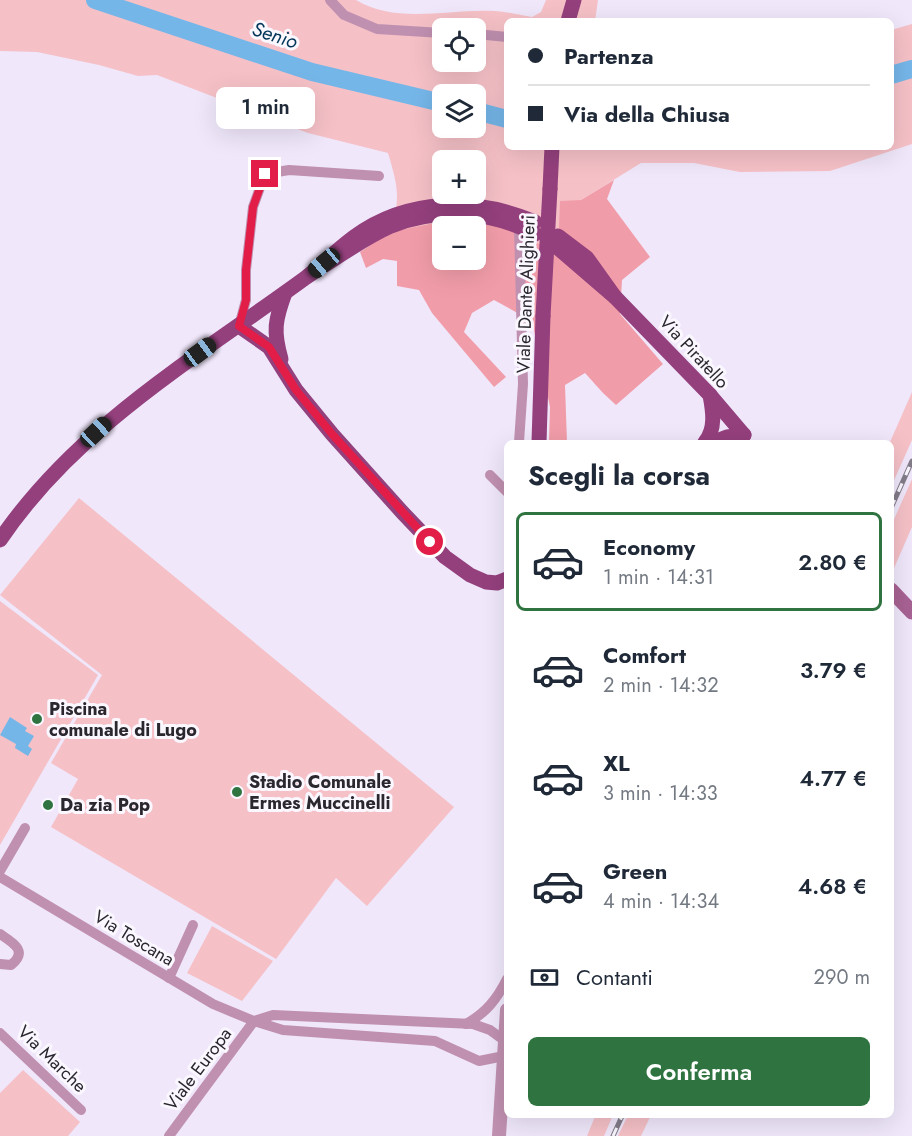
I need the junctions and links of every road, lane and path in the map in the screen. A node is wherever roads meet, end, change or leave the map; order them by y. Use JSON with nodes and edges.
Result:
{"nodes":[{"id":1,"x":330,"y":0,"type":"edge"},
{"id":2,"x":574,"y":0,"type":"edge"},
{"id":3,"x":569,"y":18,"type":"edge"},
{"id":4,"x":432,"y":32,"type":"edge"},
{"id":5,"x":486,"y":35,"type":"edge"},
{"id":6,"x":504,"y":37,"type":"edge"},
{"id":7,"x":552,"y":150,"type":"edge"},
{"id":8,"x":379,"y":176,"type":"dead end"},
{"id":9,"x":519,"y":227,"type":"junction"},
{"id":10,"x":558,"y":242,"type":"dead end"},
{"id":11,"x":308,"y":276,"type":"junction"},
{"id":12,"x":285,"y":293,"type":"junction"},
{"id":13,"x":239,"y":326,"type":"junction"},
{"id":14,"x":284,"y":370,"type":"junction"},
{"id":15,"x":710,"y":395,"type":"junction"},
{"id":16,"x":519,"y":440,"type":"edge"},
{"id":17,"x":539,"y":440,"type":"edge"},
{"id":18,"x":707,"y":440,"type":"edge"},
{"id":19,"x":719,"y":440,"type":"edge"},
{"id":20,"x":746,"y":440,"type":"edge"},
{"id":21,"x":490,"y":476,"type":"dead end"},
{"id":22,"x":504,"y":489,"type":"edge"},
{"id":23,"x":0,"y":540,"type":"edge"},
{"id":24,"x":504,"y":580,"type":"edge"},
{"id":25,"x":894,"y":593,"type":"edge"},
{"id":26,"x":912,"y":612,"type":"edge"},
{"id":27,"x":25,"y":828,"type":"dead end"},
{"id":28,"x":0,"y":871,"type":"edge"},
{"id":29,"x":0,"y":877,"type":"edge"},
{"id":30,"x":193,"y":925,"type":"dead end"},
{"id":31,"x":0,"y":934,"type":"edge"},
{"id":32,"x":0,"y":964,"type":"edge"},
{"id":33,"x":169,"y":978,"type":"junction"},
{"id":34,"x":504,"y":985,"type":"edge"},
{"id":35,"x":254,"y":1021,"type":"junction"},
{"id":36,"x":465,"y":1024,"type":"junction"},
{"id":37,"x":0,"y":1033,"type":"edge"},
{"id":38,"x":504,"y":1040,"type":"edge"},
{"id":39,"x":504,"y":1056,"type":"joint"},
{"id":40,"x":81,"y":1110,"type":"dead end"},
{"id":41,"x":169,"y":1136,"type":"edge"},
{"id":42,"x":499,"y":1136,"type":"edge"}],
"edges":[{"from":1,"to":4,"type":"street"},
{"from":2,"to":3,"type":"main road"},
{"from":5,"to":6,"type":"street"},
{"from":7,"to":17,"type":"main road","name":"Viale Dante Alighieri","bridge":true},
{"from":8,"to":13,"type":"street"},
{"from":9,"to":11,"type":"main road"},
{"from":9,"to":11,"type":"main road"},
{"from":9,"to":16,"type":"street"},
{"from":10,"to":15,"type":"main road","name":"Via Piratello"},
{"from":11,"to":12,"type":"main road"},
{"from":12,"to":13,"type":"main road"},
{"from":12,"to":14,"type":"main road"},
{"from":13,"to":14,"type":"main road"},
{"from":13,"to":23,"type":"main road"},
{"from":14,"to":24,"type":"main road"},
{"from":15,"to":18,"type":"main road"},
{"from":15,"to":20,"type":"main road","name":"Via Piratello"},
{"from":19,"to":20,"type":"main road"},
{"from":21,"to":22,"type":"street"},
{"from":25,"to":26,"type":"main road"},
{"from":27,"to":28,"type":"street"},
{"from":29,"to":33,"type":"street","name":"Via Toscana"},
{"from":30,"to":33,"type":"street"},
{"from":31,"to":32,"type":"street"},
{"from":33,"to":35,"type":"street","name":"Via Toscana"},
{"from":34,"to":36,"type":"street"},
{"from":35,"to":36,"type":"street"},
{"from":35,"to":39,"type":"street","name":"Via Toscana"},
{"from":35,"to":41,"type":"street","name":"Viale Europa"},
{"from":36,"to":38,"type":"street"},
{"from":37,"to":40,"type":"street","name":"Via Marche"},
{"from":39,"to":42,"type":"street"}]}
